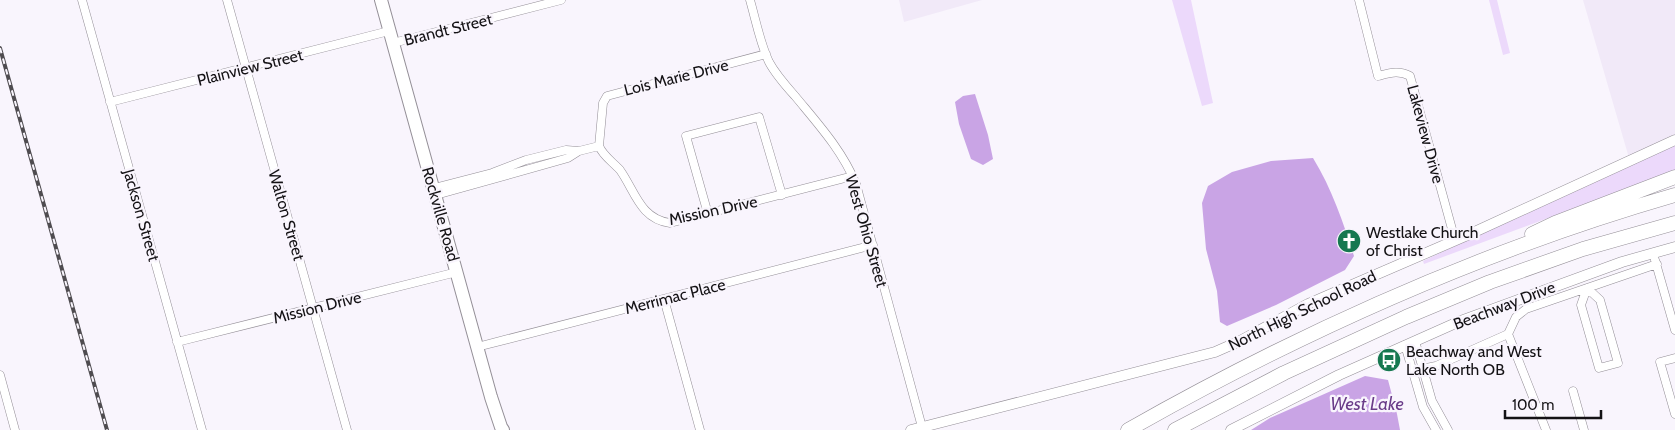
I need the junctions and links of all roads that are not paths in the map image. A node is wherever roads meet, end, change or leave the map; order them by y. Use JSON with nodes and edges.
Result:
{"nodes":[{"id":1,"x":82,"y":0,"type":"edge"},
{"id":2,"x":227,"y":0,"type":"edge"},
{"id":3,"x":381,"y":0,"type":"edge"},
{"id":4,"x":561,"y":0,"type":"edge"},
{"id":5,"x":750,"y":0,"type":"edge"},
{"id":6,"x":1359,"y":0,"type":"edge"},
{"id":7,"x":391,"y":37,"type":"junction"},
{"id":8,"x":766,"y":54,"type":"junction"},
{"id":9,"x":246,"y":68,"type":"junction"},
{"id":10,"x":110,"y":102,"type":"junction"},
{"id":11,"x":1675,"y":140,"type":"edge"},
{"id":12,"x":599,"y":146,"type":"junction"},
{"id":13,"x":853,"y":176,"type":"junction"},
{"id":14,"x":1675,"y":177,"type":"edge"},
{"id":15,"x":435,"y":192,"type":"junction"},
{"id":16,"x":782,"y":194,"type":"junction"},
{"id":17,"x":1675,"y":195,"type":"edge"},
{"id":18,"x":708,"y":214,"type":"junction"},
{"id":19,"x":1675,"y":223,"type":"edge"},
{"id":20,"x":1675,"y":230,"type":"edge"},
{"id":21,"x":1455,"y":240,"type":"junction"},
{"id":22,"x":873,"y":245,"type":"junction"},
{"id":23,"x":1675,"y":247,"type":"edge"},
{"id":24,"x":1583,"y":249,"type":"junction"},
{"id":25,"x":1653,"y":252,"type":"junction"},
{"id":26,"x":1657,"y":264,"type":"junction"},
{"id":27,"x":457,"y":272,"type":"junction"},
{"id":28,"x":1439,"y":277,"type":"junction"},
{"id":29,"x":1587,"y":288,"type":"junction"},
{"id":30,"x":664,"y":299,"type":"junction"},
{"id":31,"x":313,"y":308,"type":"junction"},
{"id":32,"x":1675,"y":330,"type":"edge"},
{"id":33,"x":1508,"y":334,"type":"junction"},
{"id":34,"x":1415,"y":341,"type":"junction"},
{"id":35,"x":177,"y":342,"type":"junction"},
{"id":36,"x":1404,"y":345,"type":"junction"},
{"id":37,"x":477,"y":347,"type":"junction"},
{"id":38,"x":1675,"y":358,"type":"edge"},
{"id":39,"x":1423,"y":369,"type":"junction"},
{"id":40,"x":1412,"y":371,"type":"junction"},
{"id":41,"x":0,"y":375,"type":"edge"},
{"id":42,"x":1573,"y":391,"type":"dead end"},
{"id":43,"x":1675,"y":414,"type":"edge"},
{"id":44,"x":922,"y":427,"type":"junction"},
{"id":45,"x":501,"y":429,"type":"edge"},
{"id":46,"x":16,"y":430,"type":"edge"},
{"id":47,"x":202,"y":430,"type":"edge"},
{"id":48,"x":347,"y":430,"type":"edge"},
{"id":49,"x":700,"y":430,"type":"edge"},
{"id":50,"x":911,"y":430,"type":"edge"},
{"id":51,"x":1128,"y":430,"type":"edge"},
{"id":52,"x":1175,"y":430,"type":"edge"},
{"id":53,"x":1231,"y":430,"type":"edge"},
{"id":54,"x":1436,"y":430,"type":"edge"},
{"id":55,"x":1448,"y":430,"type":"edge"},
{"id":56,"x":1546,"y":430,"type":"edge"},
{"id":57,"x":1584,"y":430,"type":"edge"}],
"edges":[{"from":1,"to":10,"type":"street","name":"Jackson Street"},
{"from":2,"to":9,"type":"street","name":"Walton Street"},
{"from":3,"to":7,"type":"main road","name":"Rockville Road"},
{"from":4,"to":7,"type":"street","name":"Brandt Street"},
{"from":5,"to":8,"type":"street","name":"West Ohio Street"},
{"from":6,"to":21,"type":"street","name":"Lakeview Drive"},
{"from":7,"to":9,"type":"street","name":"Plainview Street"},
{"from":7,"to":15,"type":"main road","name":"Rockville Road"},
{"from":8,"to":12,"type":"street","name":"Lois Marie Drive"},
{"from":8,"to":13,"type":"street","name":"West Ohio Street"},
{"from":9,"to":10,"type":"street","name":"Plainview Street"},
{"from":9,"to":31,"type":"street","name":"Walton Street"},
{"from":10,"to":35,"type":"street","name":"Jackson Street"},
{"from":11,"to":21,"type":"street","name":"North High School Road"},
{"from":12,"to":15,"type":"street"},
{"from":12,"to":18,"type":"street","name":"Mission Drive"},
{"from":13,"to":16,"type":"street","name":"Mission Drive"},
{"from":13,"to":22,"type":"street","name":"West Ohio Street"},
{"from":14,"to":28,"type":"highway"},
{"from":15,"to":27,"type":"main road","name":"Rockville Road"},
{"from":16,"to":18,"type":"street","name":"Mission Drive"},
{"from":16,"to":18,"type":"street"},
{"from":17,"to":28,"type":"highway"},
{"from":19,"to":24,"type":"highway"},
{"from":20,"to":24,"type":"highway"},
{"from":21,"to":44,"type":"street","name":"North High School Road"},
{"from":22,"to":30,"type":"street","name":"Merrimac Place"},
{"from":22,"to":44,"type":"street","name":"West Ohio Street"},
{"from":23,"to":25,"type":"street","name":"Beachway Drive"},
{"from":24,"to":52,"type":"highway"},
{"from":25,"to":26,"type":"street"},
{"from":25,"to":34,"type":"street","name":"Beachway Drive"},
{"from":26,"to":29,"type":"street","name":"Beachway Drive"},
{"from":26,"to":32,"type":"street"},
{"from":27,"to":31,"type":"street","name":"Mission Drive"},
{"from":27,"to":37,"type":"main road","name":"Rockville Road"},
{"from":28,"to":51,"type":"highway"},
{"from":29,"to":29,"type":"street"},
{"from":29,"to":33,"type":"street","name":"Beachway Drive"},
{"from":30,"to":37,"type":"street","name":"Merrimac Place"},
{"from":30,"to":49,"type":"street"},
{"from":31,"to":35,"type":"street","name":"Mission Drive"},
{"from":31,"to":48,"type":"street","name":"Walton Street"},
{"from":33,"to":39,"type":"street","name":"Beachway Drive"},
{"from":33,"to":56,"type":"street"},
{"from":34,"to":36,"type":"street","name":"Beachway Drive"},
{"from":34,"to":39,"type":"street"},
{"from":35,"to":47,"type":"street","name":"Jackson Street"},
{"from":36,"to":40,"type":"street"},
{"from":36,"to":53,"type":"street","name":"Beachway Drive"},
{"from":37,"to":45,"type":"main road","name":"Rockville Road"},
{"from":38,"to":43,"type":"street"},
{"from":39,"to":40,"type":"street","name":"Beachway Drive"},
{"from":39,"to":55,"type":"street"},
{"from":40,"to":54,"type":"street"},
{"from":41,"to":46,"type":"street"},
{"from":42,"to":57,"type":"street"},
{"from":44,"to":50,"type":"street","name":"North High School Road"}]}
